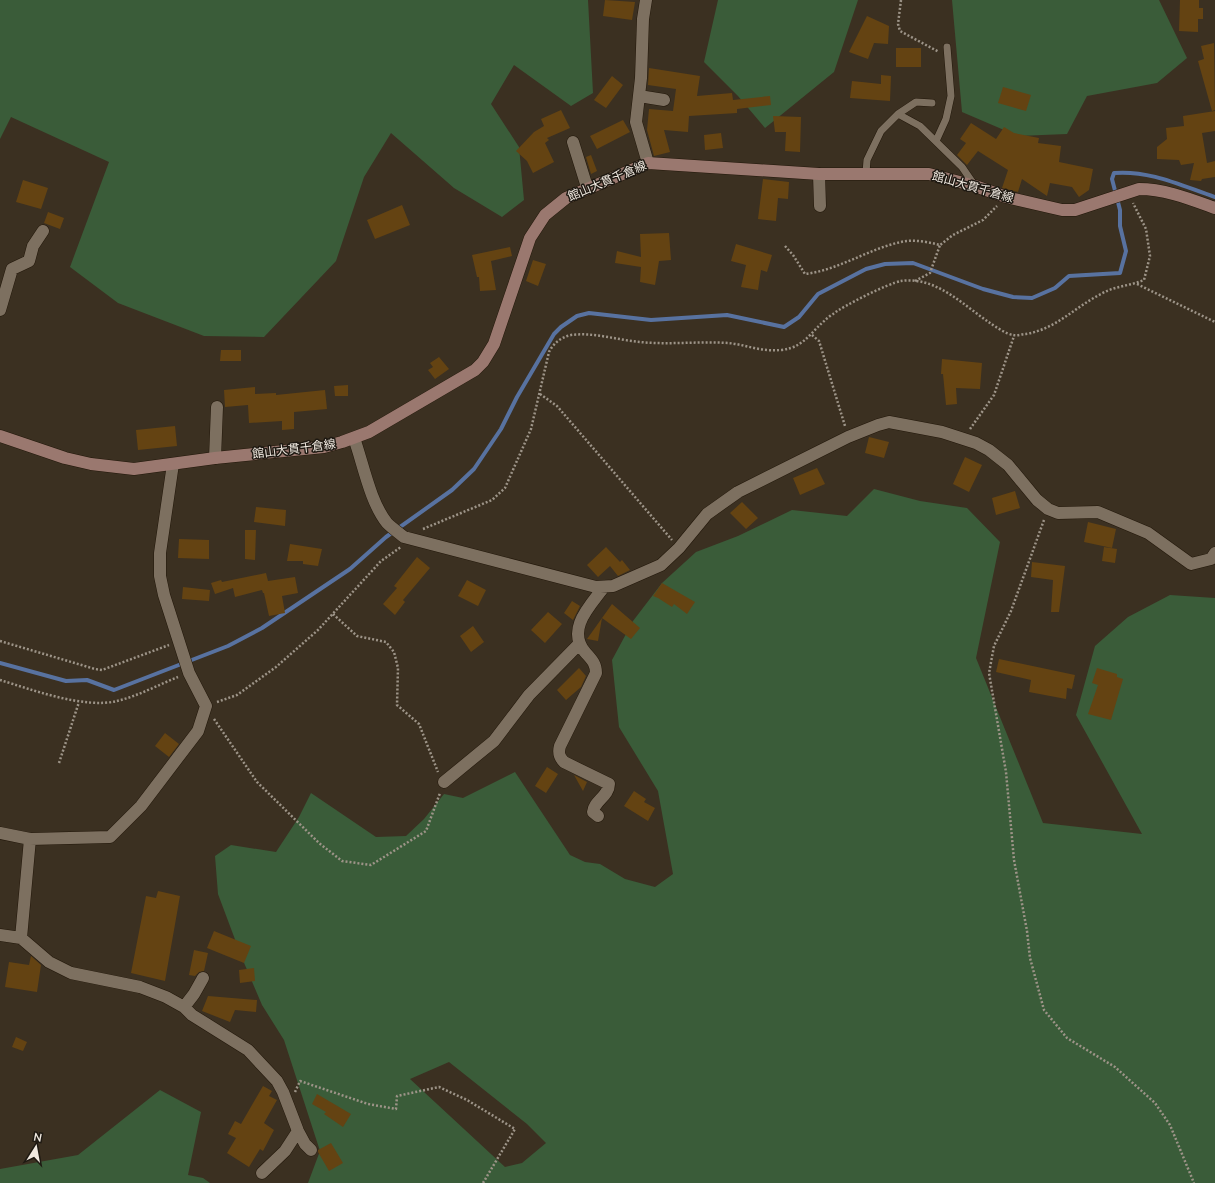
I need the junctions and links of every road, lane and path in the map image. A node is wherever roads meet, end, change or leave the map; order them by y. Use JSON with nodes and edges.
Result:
{"nodes":[{"id":1,"x":646,"y":0,"type":"edge"},
{"id":2,"x":901,"y":0,"type":"edge"},
{"id":3,"x":947,"y":47,"type":"dead end"},
{"id":4,"x":946,"y":56,"type":"junction"},
{"id":5,"x":640,"y":96,"type":"junction"},
{"id":6,"x":664,"y":100,"type":"dead end"},
{"id":7,"x":932,"y":103,"type":"dead end"},
{"id":8,"x":898,"y":114,"type":"junction"},
{"id":9,"x":936,"y":141,"type":"junction"},
{"id":10,"x":573,"y":142,"type":"dead end"},
{"id":11,"x":648,"y":163,"type":"junction"},
{"id":12,"x":866,"y":173,"type":"junction"},
{"id":13,"x":819,"y":174,"type":"junction"},
{"id":14,"x":975,"y":186,"type":"junction"},
{"id":15,"x":587,"y":187,"type":"junction"},
{"id":16,"x":1125,"y":193,"type":"junction"},
{"id":17,"x":1006,"y":197,"type":"junction"},
{"id":18,"x":820,"y":206,"type":"dead end"},
{"id":19,"x":1215,"y":208,"type":"edge"},
{"id":20,"x":43,"y":232,"type":"dead end"},
{"id":21,"x":940,"y":245,"type":"junction"},
{"id":22,"x":785,"y":246,"type":"dead end"},
{"id":23,"x":914,"y":281,"type":"junction"},
{"id":24,"x":1136,"y":284,"type":"junction"},
{"id":25,"x":0,"y":310,"type":"edge"},
{"id":26,"x":1215,"y":322,"type":"edge"},
{"id":27,"x":812,"y":335,"type":"junction"},
{"id":28,"x":1014,"y":336,"type":"junction"},
{"id":29,"x":540,"y":394,"type":"junction"},
{"id":30,"x":217,"y":407,"type":"dead end"},
{"id":31,"x":0,"y":436,"type":"edge"},
{"id":32,"x":848,"y":437,"type":"junction"},
{"id":33,"x":354,"y":438,"type":"junction"},
{"id":34,"x":963,"y":439,"type":"junction"},
{"id":35,"x":215,"y":458,"type":"junction"},
{"id":36,"x":173,"y":464,"type":"junction"},
{"id":37,"x":1048,"y":509,"type":"junction"},
{"id":38,"x":404,"y":537,"type":"junction"},
{"id":39,"x":679,"y":548,"type":"junction"},
{"id":40,"x":1215,"y":553,"type":"edge"},
{"id":41,"x":604,"y":588,"type":"junction"},
{"id":42,"x":333,"y":614,"type":"junction"},
{"id":43,"x":0,"y":641,"type":"edge"},
{"id":44,"x":179,"y":641,"type":"junction"},
{"id":45,"x":578,"y":644,"type":"junction"},
{"id":46,"x":189,"y":673,"type":"junction"},
{"id":47,"x":0,"y":680,"type":"edge"},
{"id":48,"x":79,"y":702,"type":"junction"},
{"id":49,"x":206,"y":706,"type":"junction"},
{"id":50,"x":59,"y":763,"type":"dead end"},
{"id":51,"x":444,"y":782,"type":"junction"},
{"id":52,"x":598,"y":816,"type":"dead end"},
{"id":53,"x":0,"y":833,"type":"edge"},
{"id":54,"x":30,"y":839,"type":"junction"},
{"id":55,"x":0,"y":935,"type":"edge"},
{"id":56,"x":21,"y":938,"type":"junction"},
{"id":57,"x":203,"y":978,"type":"dead end"},
{"id":58,"x":184,"y":1006,"type":"junction"},
{"id":59,"x":289,"y":1107,"type":"junction"},
{"id":60,"x":298,"y":1132,"type":"junction"},
{"id":61,"x":311,"y":1150,"type":"dead end"},
{"id":62,"x":262,"y":1173,"type":"dead end"},
{"id":63,"x":483,"y":1183,"type":"edge"},
{"id":64,"x":1194,"y":1183,"type":"edge"}],
"edges":[{"from":1,"to":5,"type":"street"},
{"from":2,"to":4,"type":"path"},
{"from":3,"to":4,"type":"lane"},
{"from":4,"to":9,"type":"lane"},
{"from":5,"to":6,"type":"street"},
{"from":5,"to":11,"type":"street"},
{"from":7,"to":8,"type":"lane"},
{"from":8,"to":9,"type":"lane"},
{"from":8,"to":12,"type":"lane"},
{"from":9,"to":14,"type":"lane"},
{"from":10,"to":15,"type":"street"},
{"from":11,"to":13,"type":"main road","name":"館山大貫千倉線"},
{"from":11,"to":15,"type":"main road","name":"館山大貫千倉線"},
{"from":12,"to":13,"type":"main road","name":"館山大貫千倉線"},
{"from":12,"to":14,"type":"main road","name":"館山大貫千倉線"},
{"from":13,"to":18,"type":"street"},
{"from":14,"to":17,"type":"main road","name":"館山大貫千倉線"},
{"from":15,"to":33,"type":"main road","name":"館山大貫千倉線"},
{"from":16,"to":17,"type":"main road","name":"館山大貫千倉線"},
{"from":16,"to":19,"type":"main road","name":"館山大貫千倉線"},
{"from":16,"to":24,"type":"path"},
{"from":17,"to":21,"type":"path"},
{"from":20,"to":25,"type":"street"},
{"from":21,"to":22,"type":"path"},
{"from":21,"to":23,"type":"path"},
{"from":23,"to":27,"type":"path"},
{"from":23,"to":28,"type":"path"},
{"from":24,"to":26,"type":"path"},
{"from":24,"to":28,"type":"path"},
{"from":27,"to":29,"type":"path"},
{"from":27,"to":32,"type":"path"},
{"from":28,"to":34,"type":"path"},
{"from":29,"to":38,"type":"path"},
{"from":29,"to":39,"type":"path"},
{"from":30,"to":35,"type":"street"},
{"from":31,"to":36,"type":"main road","name":"館山大貫千倉線"},
{"from":32,"to":34,"type":"street"},
{"from":32,"to":39,"type":"street"},
{"from":33,"to":35,"type":"main road","name":"館山大貫千倉線"},
{"from":33,"to":38,"type":"street"},
{"from":34,"to":37,"type":"street"},
{"from":35,"to":36,"type":"main road","name":"館山大貫千倉線"},
{"from":36,"to":44,"type":"street"},
{"from":37,"to":40,"type":"street"},
{"from":37,"to":64,"type":"path"},
{"from":38,"to":41,"type":"street"},
{"from":38,"to":42,"type":"path"},
{"from":39,"to":41,"type":"street"},
{"from":41,"to":45,"type":"street"},
{"from":42,"to":49,"type":"path"},
{"from":42,"to":51,"type":"path"},
{"from":43,"to":44,"type":"path"},
{"from":44,"to":46,"type":"street"},
{"from":45,"to":51,"type":"street"},
{"from":45,"to":52,"type":"street"},
{"from":46,"to":48,"type":"path"},
{"from":46,"to":49,"type":"street"},
{"from":47,"to":48,"type":"path"},
{"from":48,"to":50,"type":"path"},
{"from":49,"to":51,"type":"path"},
{"from":49,"to":54,"type":"street"},
{"from":53,"to":54,"type":"street"},
{"from":54,"to":56,"type":"street"},
{"from":55,"to":56,"type":"street"},
{"from":56,"to":58,"type":"street"},
{"from":57,"to":58,"type":"street"},
{"from":58,"to":59,"type":"street"},
{"from":59,"to":60,"type":"street"},
{"from":59,"to":63,"type":"path"},
{"from":60,"to":61,"type":"street"},
{"from":60,"to":62,"type":"street"}]}
